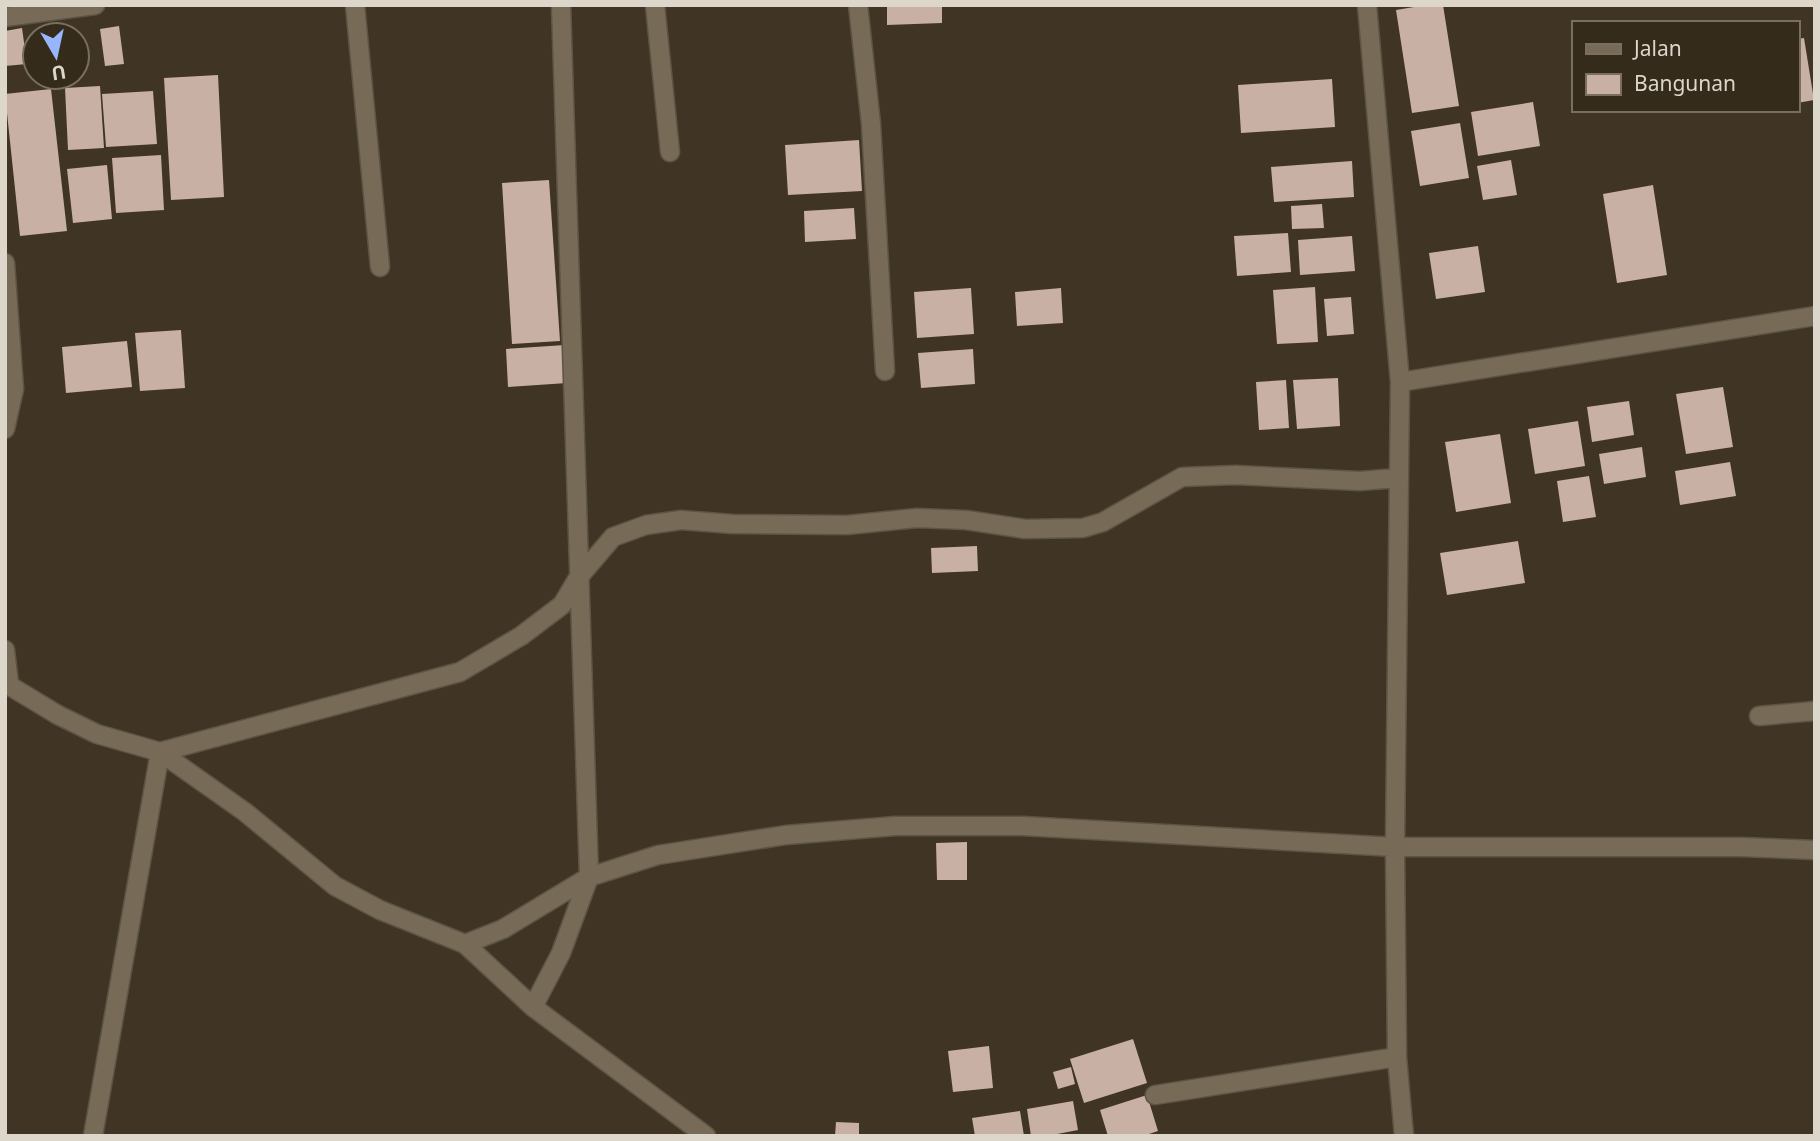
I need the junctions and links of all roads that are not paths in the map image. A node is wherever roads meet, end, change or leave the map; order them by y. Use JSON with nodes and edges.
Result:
{"nodes":[{"id":1,"x":95,"y":5,"type":"edge"},
{"id":2,"x":355,"y":5,"type":"edge"},
{"id":3,"x":561,"y":5,"type":"edge"},
{"id":4,"x":655,"y":5,"type":"edge"},
{"id":5,"x":858,"y":5,"type":"edge"},
{"id":6,"x":1367,"y":5,"type":"edge"},
{"id":7,"x":5,"y":17,"type":"edge"},
{"id":8,"x":670,"y":152,"type":"dead end"},
{"id":9,"x":5,"y":263,"type":"edge"},
{"id":10,"x":380,"y":267,"type":"dead end"},
{"id":11,"x":1815,"y":316,"type":"edge"},
{"id":12,"x":885,"y":371,"type":"dead end"},
{"id":13,"x":1400,"y":382,"type":"junction"},
{"id":14,"x":5,"y":429,"type":"edge"},
{"id":15,"x":1398,"y":478,"type":"junction"},
{"id":16,"x":578,"y":578,"type":"junction"},
{"id":17,"x":5,"y":650,"type":"edge"},
{"id":18,"x":7,"y":683,"type":"edge"},
{"id":19,"x":1815,"y":711,"type":"edge"},
{"id":20,"x":1759,"y":716,"type":"dead end"},
{"id":21,"x":160,"y":752,"type":"junction"},
{"id":22,"x":1395,"y":847,"type":"junction"},
{"id":23,"x":1815,"y":850,"type":"edge"},
{"id":24,"x":589,"y":877,"type":"junction"},
{"id":25,"x":465,"y":944,"type":"junction"},
{"id":26,"x":533,"y":1007,"type":"junction"},
{"id":27,"x":1397,"y":1057,"type":"junction"},
{"id":28,"x":1155,"y":1095,"type":"dead end"},
{"id":29,"x":93,"y":1136,"type":"edge"},
{"id":30,"x":706,"y":1136,"type":"edge"},
{"id":31,"x":1404,"y":1136,"type":"edge"}],
"edges":[{"from":1,"to":7,"type":"street"},
{"from":2,"to":10,"type":"street"},
{"from":3,"to":16,"type":"street"},
{"from":4,"to":8,"type":"street"},
{"from":5,"to":12,"type":"street"},
{"from":6,"to":13,"type":"street"},
{"from":9,"to":14,"type":"street"},
{"from":11,"to":13,"type":"street"},
{"from":13,"to":15,"type":"street"},
{"from":15,"to":16,"type":"street"},
{"from":15,"to":22,"type":"street"},
{"from":16,"to":21,"type":"street"},
{"from":16,"to":24,"type":"street"},
{"from":17,"to":18,"type":"street"},
{"from":18,"to":21,"type":"street"},
{"from":19,"to":20,"type":"street"},
{"from":21,"to":25,"type":"street"},
{"from":21,"to":29,"type":"street"},
{"from":22,"to":23,"type":"street"},
{"from":22,"to":24,"type":"street"},
{"from":22,"to":27,"type":"street"},
{"from":24,"to":25,"type":"street"},
{"from":24,"to":26,"type":"street"},
{"from":25,"to":26,"type":"street"},
{"from":26,"to":30,"type":"street"},
{"from":27,"to":28,"type":"street"},
{"from":27,"to":31,"type":"street"}]}
